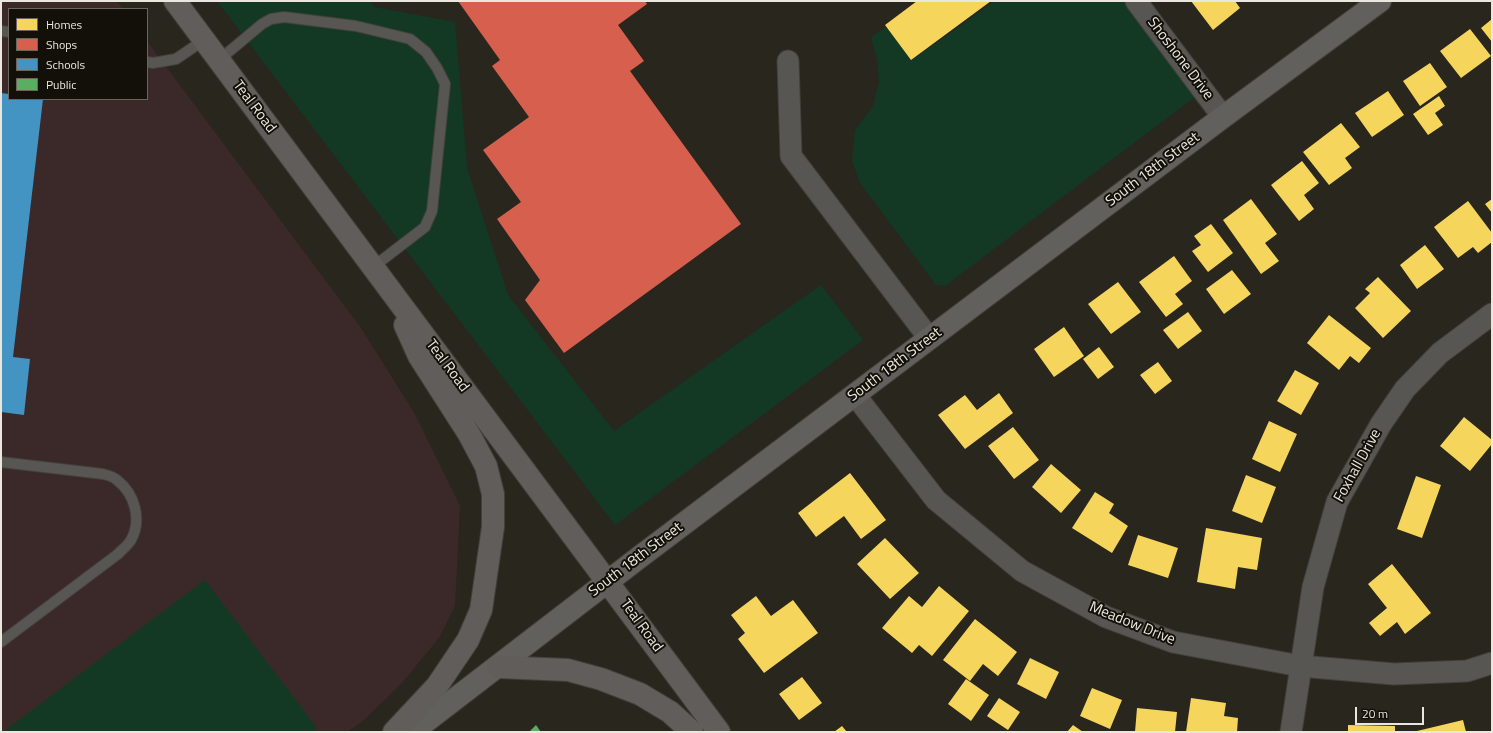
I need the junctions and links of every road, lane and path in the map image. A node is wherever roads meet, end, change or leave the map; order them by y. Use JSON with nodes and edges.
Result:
{"nodes":[{"id":1,"x":175,"y":1,"type":"edge"},
{"id":2,"x":1136,"y":1,"type":"edge"},
{"id":3,"x":1380,"y":1,"type":"edge"},
{"id":4,"x":204,"y":40,"type":"junction"},
{"id":5,"x":219,"y":60,"type":"junction"},
{"id":6,"x":788,"y":61,"type":"dead end"},
{"id":7,"x":148,"y":62,"type":"edge"},
{"id":8,"x":1223,"y":117,"type":"junction"},
{"id":9,"x":379,"y":276,"type":"junction"},
{"id":10,"x":1492,"y":314,"type":"edge"},
{"id":11,"x":929,"y":338,"type":"junction"},
{"id":12,"x":855,"y":395,"type":"junction"},
{"id":13,"x":1,"y":462,"type":"edge"},
{"id":14,"x":608,"y":581,"type":"junction"},
{"id":15,"x":1,"y":642,"type":"edge"},
{"id":16,"x":1492,"y":663,"type":"edge"},
{"id":17,"x":1300,"y":666,"type":"junction"},
{"id":18,"x":498,"y":667,"type":"junction"},
{"id":19,"x":394,"y":732,"type":"edge"},
{"id":20,"x":412,"y":732,"type":"edge"},
{"id":21,"x":692,"y":732,"type":"edge"},
{"id":22,"x":719,"y":732,"type":"edge"},
{"id":23,"x":1290,"y":732,"type":"edge"}],
"edges":[{"from":1,"to":4,"type":"main road","name":"Teal Road"},
{"from":2,"to":8,"type":"street","name":"Shoshone Drive"},
{"from":3,"to":8,"type":"main road","name":"South 18th Street"},
{"from":4,"to":5,"type":"main road","name":"Teal Road"},
{"from":4,"to":7,"type":"lane"},
{"from":5,"to":9,"type":"main road","name":"Teal Road"},
{"from":5,"to":9,"type":"lane"},
{"from":6,"to":11,"type":"street"},
{"from":8,"to":11,"type":"main road","name":"South 18th Street"},
{"from":9,"to":14,"type":"main road","name":"Teal Road"},
{"from":9,"to":19,"type":"main road"},
{"from":10,"to":17,"type":"street","name":"Foxhall Drive"},
{"from":11,"to":12,"type":"main road","name":"South 18th Street"},
{"from":12,"to":14,"type":"main road","name":"South 18th Street"},
{"from":12,"to":17,"type":"street","name":"Meadow Drive"},
{"from":13,"to":15,"type":"lane"},
{"from":14,"to":18,"type":"main road","name":"South 18th Street"},
{"from":14,"to":22,"type":"main road","name":"Teal Road"},
{"from":16,"to":17,"type":"street","name":"Meadow Drive"},
{"from":17,"to":23,"type":"street","name":"Foxhall Drive"},
{"from":18,"to":20,"type":"main road","name":"South 18th Street"},
{"from":18,"to":21,"type":"main road"}]}
